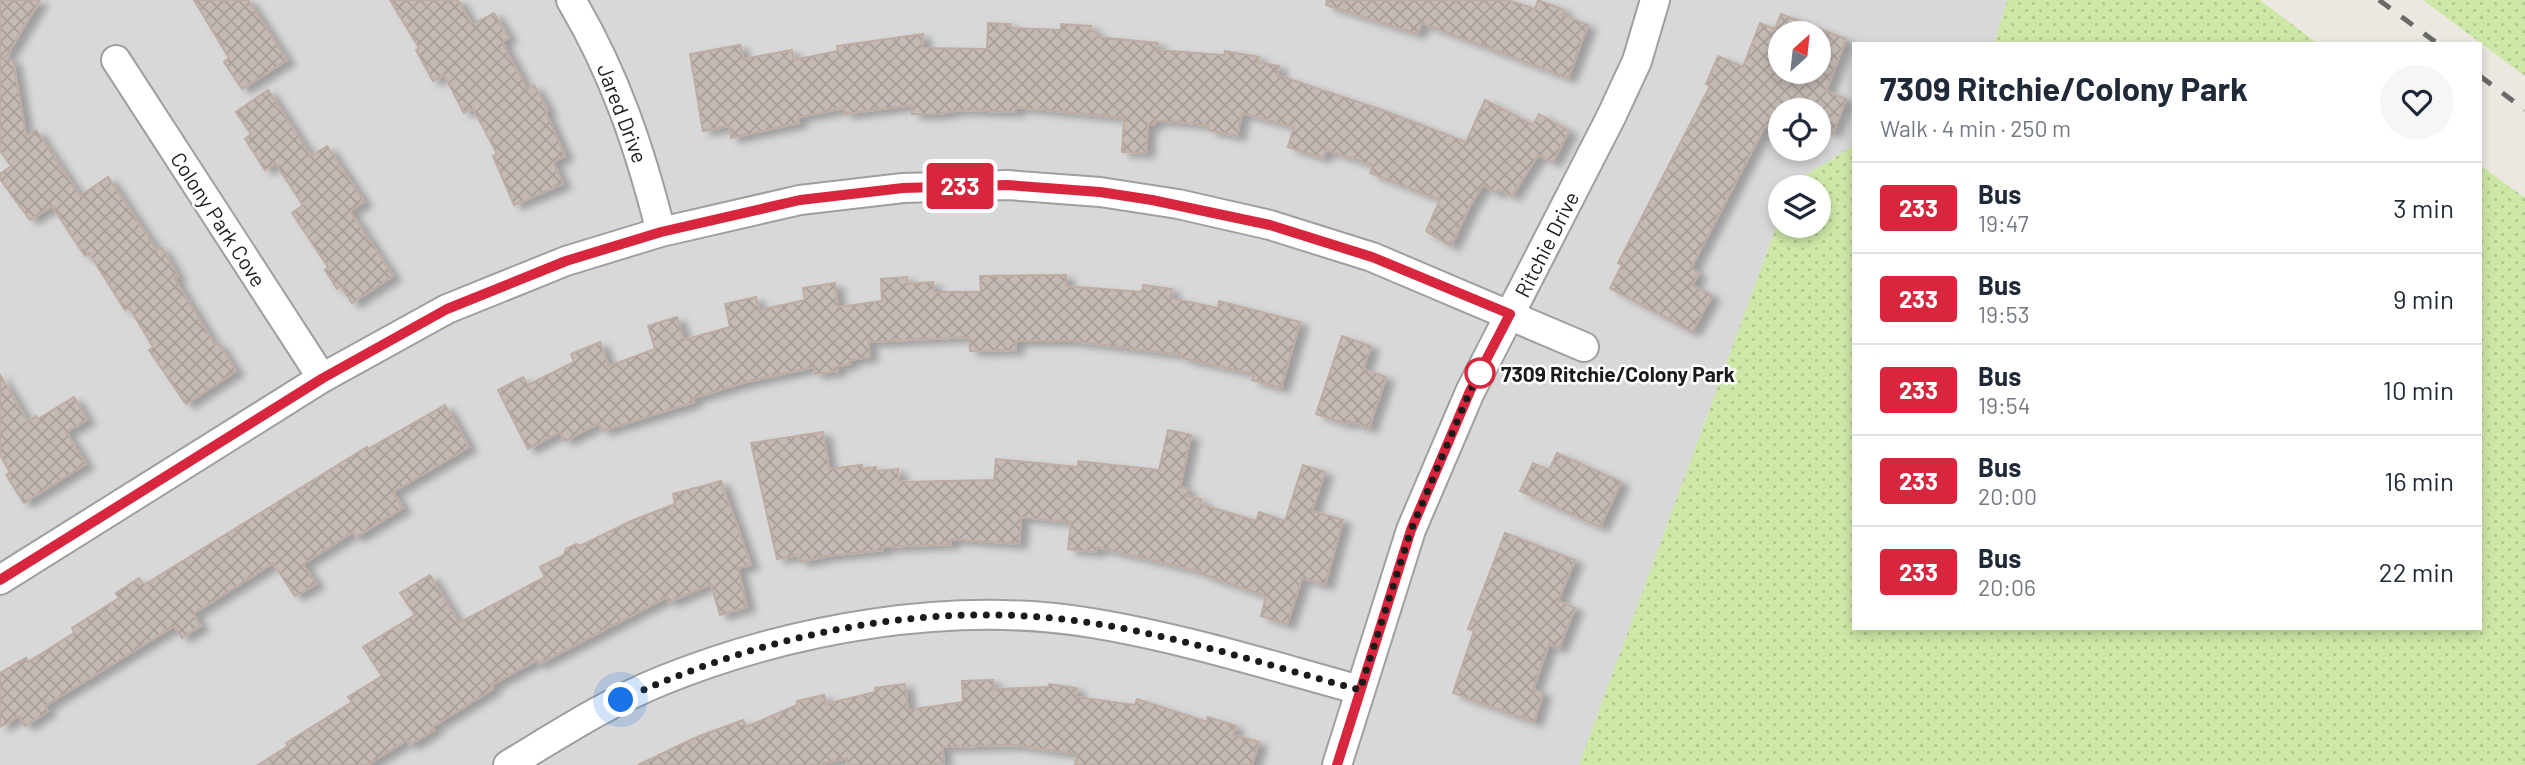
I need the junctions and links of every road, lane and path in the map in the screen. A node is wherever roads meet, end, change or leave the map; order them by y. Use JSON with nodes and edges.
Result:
{"nodes":[{"id":1,"x":571,"y":0,"type":"edge"},
{"id":2,"x":1655,"y":0,"type":"edge"},
{"id":3,"x":116,"y":60,"type":"dead end"},
{"id":4,"x":661,"y":232,"type":"junction"},
{"id":5,"x":1510,"y":314,"type":"junction"},
{"id":6,"x":1584,"y":347,"type":"dead end"},
{"id":7,"x":323,"y":378,"type":"junction"},
{"id":8,"x":0,"y":580,"type":"edge"},
{"id":9,"x":1360,"y":690,"type":"junction"},
{"id":10,"x":508,"y":765,"type":"edge"},
{"id":11,"x":1337,"y":765,"type":"edge"}],
"edges":[{"from":1,"to":4,"type":"street","name":"Jared Drive"},
{"from":2,"to":5,"type":"street","name":"Ritchie Drive"},
{"from":3,"to":7,"type":"street","name":"Colony Park Cove"},
{"from":4,"to":5,"type":"street"},
{"from":4,"to":7,"type":"street"},
{"from":5,"to":6,"type":"street"},
{"from":5,"to":9,"type":"street","name":"Ritchie Drive"},
{"from":7,"to":8,"type":"street"},
{"from":9,"to":10,"type":"street"},
{"from":9,"to":11,"type":"street","name":"Ritchie Drive"}]}
